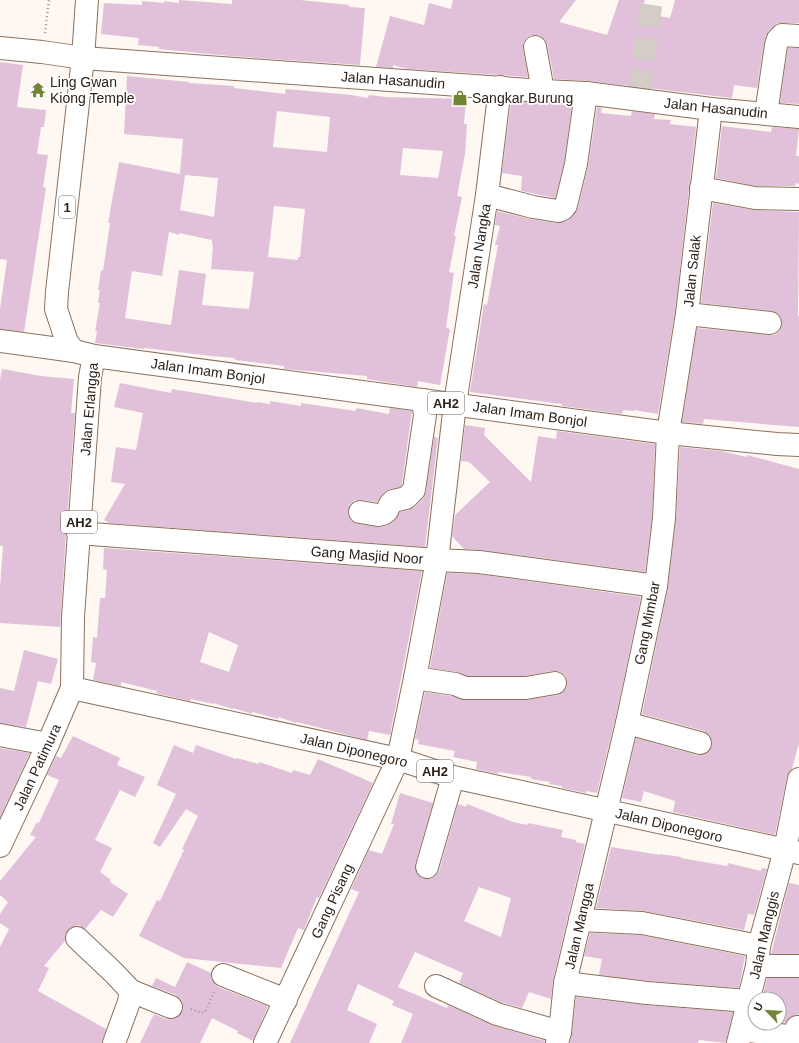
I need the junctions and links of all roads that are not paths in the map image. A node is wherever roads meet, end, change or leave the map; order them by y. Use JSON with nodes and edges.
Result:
{"nodes":[{"id":1,"x":87,"y":3,"type":"edge"},
{"id":2,"x":799,"y":36,"type":"edge"},
{"id":3,"x":0,"y":48,"type":"edge"},
{"id":4,"x":535,"y":48,"type":"dead end"},
{"id":5,"x":83,"y":58,"type":"junction"},
{"id":6,"x":500,"y":87,"type":"junction"},
{"id":7,"x":543,"y":91,"type":"junction"},
{"id":8,"x":586,"y":93,"type":"junction"},
{"id":9,"x":711,"y":109,"type":"junction"},
{"id":10,"x":766,"y":114,"type":"junction"},
{"id":11,"x":799,"y":117,"type":"edge"},
{"id":12,"x":701,"y":188,"type":"junction"},
{"id":13,"x":487,"y":196,"type":"junction"},
{"id":14,"x":799,"y":199,"type":"edge"},
{"id":15,"x":687,"y":314,"type":"junction"},
{"id":16,"x":770,"y":323,"type":"dead end"},
{"id":17,"x":0,"y":341,"type":"edge"},
{"id":18,"x":84,"y":353,"type":"junction"},
{"id":19,"x":423,"y":400,"type":"junction"},
{"id":20,"x":455,"y":404,"type":"junction"},
{"id":21,"x":668,"y":433,"type":"junction"},
{"id":22,"x":799,"y":445,"type":"edge"},
{"id":23,"x":360,"y":512,"type":"dead end"},
{"id":24,"x":78,"y":533,"type":"junction"},
{"id":25,"x":436,"y":560,"type":"junction"},
{"id":26,"x":656,"y":586,"type":"junction"},
{"id":27,"x":415,"y":678,"type":"junction"},
{"id":28,"x":555,"y":683,"type":"dead end"},
{"id":29,"x":72,"y":688,"type":"junction"},
{"id":30,"x":627,"y":723,"type":"junction"},
{"id":31,"x":0,"y":735,"type":"edge"},
{"id":32,"x":700,"y":743,"type":"dead end"},
{"id":33,"x":48,"y":744,"type":"junction"},
{"id":34,"x":398,"y":759,"type":"junction"},
{"id":35,"x":453,"y":777,"type":"junction"},
{"id":36,"x":799,"y":779,"type":"edge"},
{"id":37,"x":606,"y":811,"type":"junction"},
{"id":38,"x":0,"y":846,"type":"edge"},
{"id":39,"x":792,"y":852,"type":"edge"},
{"id":40,"x":427,"y":867,"type":"dead end"},
{"id":41,"x":580,"y":920,"type":"junction"},
{"id":42,"x":77,"y":938,"type":"dead end"},
{"id":43,"x":758,"y":956,"type":"junction"},
{"id":44,"x":799,"y":966,"type":"edge"},
{"id":45,"x":223,"y":975,"type":"road end"},
{"id":46,"x":565,"y":983,"type":"junction"},
{"id":47,"x":436,"y":986,"type":"dead end"},
{"id":48,"x":131,"y":991,"type":"junction"},
{"id":49,"x":750,"y":991,"type":"edge"},
{"id":50,"x":286,"y":1000,"type":"junction"},
{"id":51,"x":747,"y":1001,"type":"edge"},
{"id":52,"x":747,"y":1006,"type":"edge"},
{"id":53,"x":171,"y":1007,"type":"road end"},
{"id":54,"x":799,"y":1027,"type":"edge"},
{"id":55,"x":558,"y":1037,"type":"edge"},
{"id":56,"x":740,"y":1037,"type":"edge"},
{"id":57,"x":114,"y":1043,"type":"edge"},
{"id":58,"x":265,"y":1043,"type":"edge"}],
"edges":[{"from":1,"to":5,"type":"main road","name":"Jalan Erlangga","number":"1"},
{"from":2,"to":10,"type":"main road"},
{"from":3,"to":5,"type":"main road","name":"Jalan Hasanudin"},
{"from":4,"to":7,"type":"main road"},
{"from":5,"to":6,"type":"main road","name":"Jalan Hasanudin"},
{"from":5,"to":18,"type":"main road","name":"Jalan Erlangga","number":"1"},
{"from":6,"to":7,"type":"main road","name":"Jalan Hasanudin"},
{"from":6,"to":13,"type":"main road","name":"Jalan Nangka"},
{"from":7,"to":8,"type":"main road","name":"Jalan Hasanudin"},
{"from":8,"to":9,"type":"main road","name":"Jalan Hasanudin"},
{"from":8,"to":13,"type":"main road"},
{"from":9,"to":10,"type":"main road","name":"Jalan Hasanudin"},
{"from":9,"to":12,"type":"main road","name":"Jalan Salak"},
{"from":10,"to":11,"type":"main road","name":"Jalan Hasanudin"},
{"from":12,"to":14,"type":"main road"},
{"from":12,"to":15,"type":"main road","name":"Jalan Salak"},
{"from":13,"to":20,"type":"main road","name":"Jalan Nangka"},
{"from":15,"to":16,"type":"main road"},
{"from":15,"to":21,"type":"main road","name":"Jalan Salak"},
{"from":17,"to":18,"type":"main road","name":"Jalan Imam Bonjol"},
{"from":18,"to":19,"type":"main road","name":"Jalan Imam Bonjol","number":"AH2"},
{"from":18,"to":24,"type":"main road","name":"Jalan Erlangga","number":"AH2"},
{"from":19,"to":20,"type":"main road","name":"Jalan Imam Bonjol","number":"AH2"},
{"from":19,"to":23,"type":"main road"},
{"from":20,"to":21,"type":"main road","name":"Jalan Imam Bonjol","number":"AH2"},
{"from":20,"to":25,"type":"main road","name":"Jalan Nangka"},
{"from":21,"to":22,"type":"main road","name":"Jalan Imam Bonjol","number":"AH2"},
{"from":21,"to":26,"type":"main road","name":"Gang Mimbar"},
{"from":24,"to":25,"type":"main road","name":"Gang Masjid Noor"},
{"from":24,"to":29,"type":"main road","name":"Jalan Erlangga","number":"AH2"},
{"from":25,"to":26,"type":"main road","name":"Gang Masjid Noor"},
{"from":25,"to":27,"type":"main road","name":"Gang Pisang"},
{"from":26,"to":30,"type":"main road","name":"Gang Mimbar"},
{"from":27,"to":28,"type":"main road"},
{"from":27,"to":34,"type":"main road","name":"Gang Pisang"},
{"from":29,"to":33,"type":"main road","name":"Jalan Patimura"},
{"from":29,"to":34,"type":"main road","name":"Jalan Diponegoro","number":"AH2"},
{"from":30,"to":32,"type":"main road"},
{"from":30,"to":37,"type":"main road","name":"Gang Mimbar"},
{"from":31,"to":33,"type":"main road"},
{"from":33,"to":38,"type":"main road","name":"Jalan Patimura"},
{"from":34,"to":35,"type":"main road","name":"Jalan Diponegoro","number":"AH2"},
{"from":34,"to":50,"type":"main road","name":"Gang Pisang"},
{"from":35,"to":37,"type":"main road","name":"Jalan Diponegoro","number":"AH2"},
{"from":35,"to":40,"type":"main road"},
{"from":36,"to":39,"type":"main road","name":"Jalan Manggis"},
{"from":37,"to":39,"type":"main road","name":"Jalan Diponegoro","number":"AH2"},
{"from":37,"to":41,"type":"main road","name":"Jalan Mangga"},
{"from":39,"to":43,"type":"main road","name":"Jalan Manggis"},
{"from":41,"to":43,"type":"main road"},
{"from":41,"to":46,"type":"main road","name":"Jalan Mangga"},
{"from":42,"to":48,"type":"main road"},
{"from":43,"to":44,"type":"main road"},
{"from":43,"to":49,"type":"main road","name":"Jalan Manggis"},
{"from":45,"to":50,"type":"main road"},
{"from":46,"to":51,"type":"main road"},
{"from":46,"to":55,"type":"main road","name":"Jalan Mangga"},
{"from":47,"to":55,"type":"main road"},
{"from":48,"to":53,"type":"main road"},
{"from":48,"to":57,"type":"main road"},
{"from":50,"to":58,"type":"main road","name":"Gang Pisang"},
{"from":52,"to":56,"type":"main road","name":"Jalan Manggis"},
{"from":54,"to":56,"type":"main road"}]}
